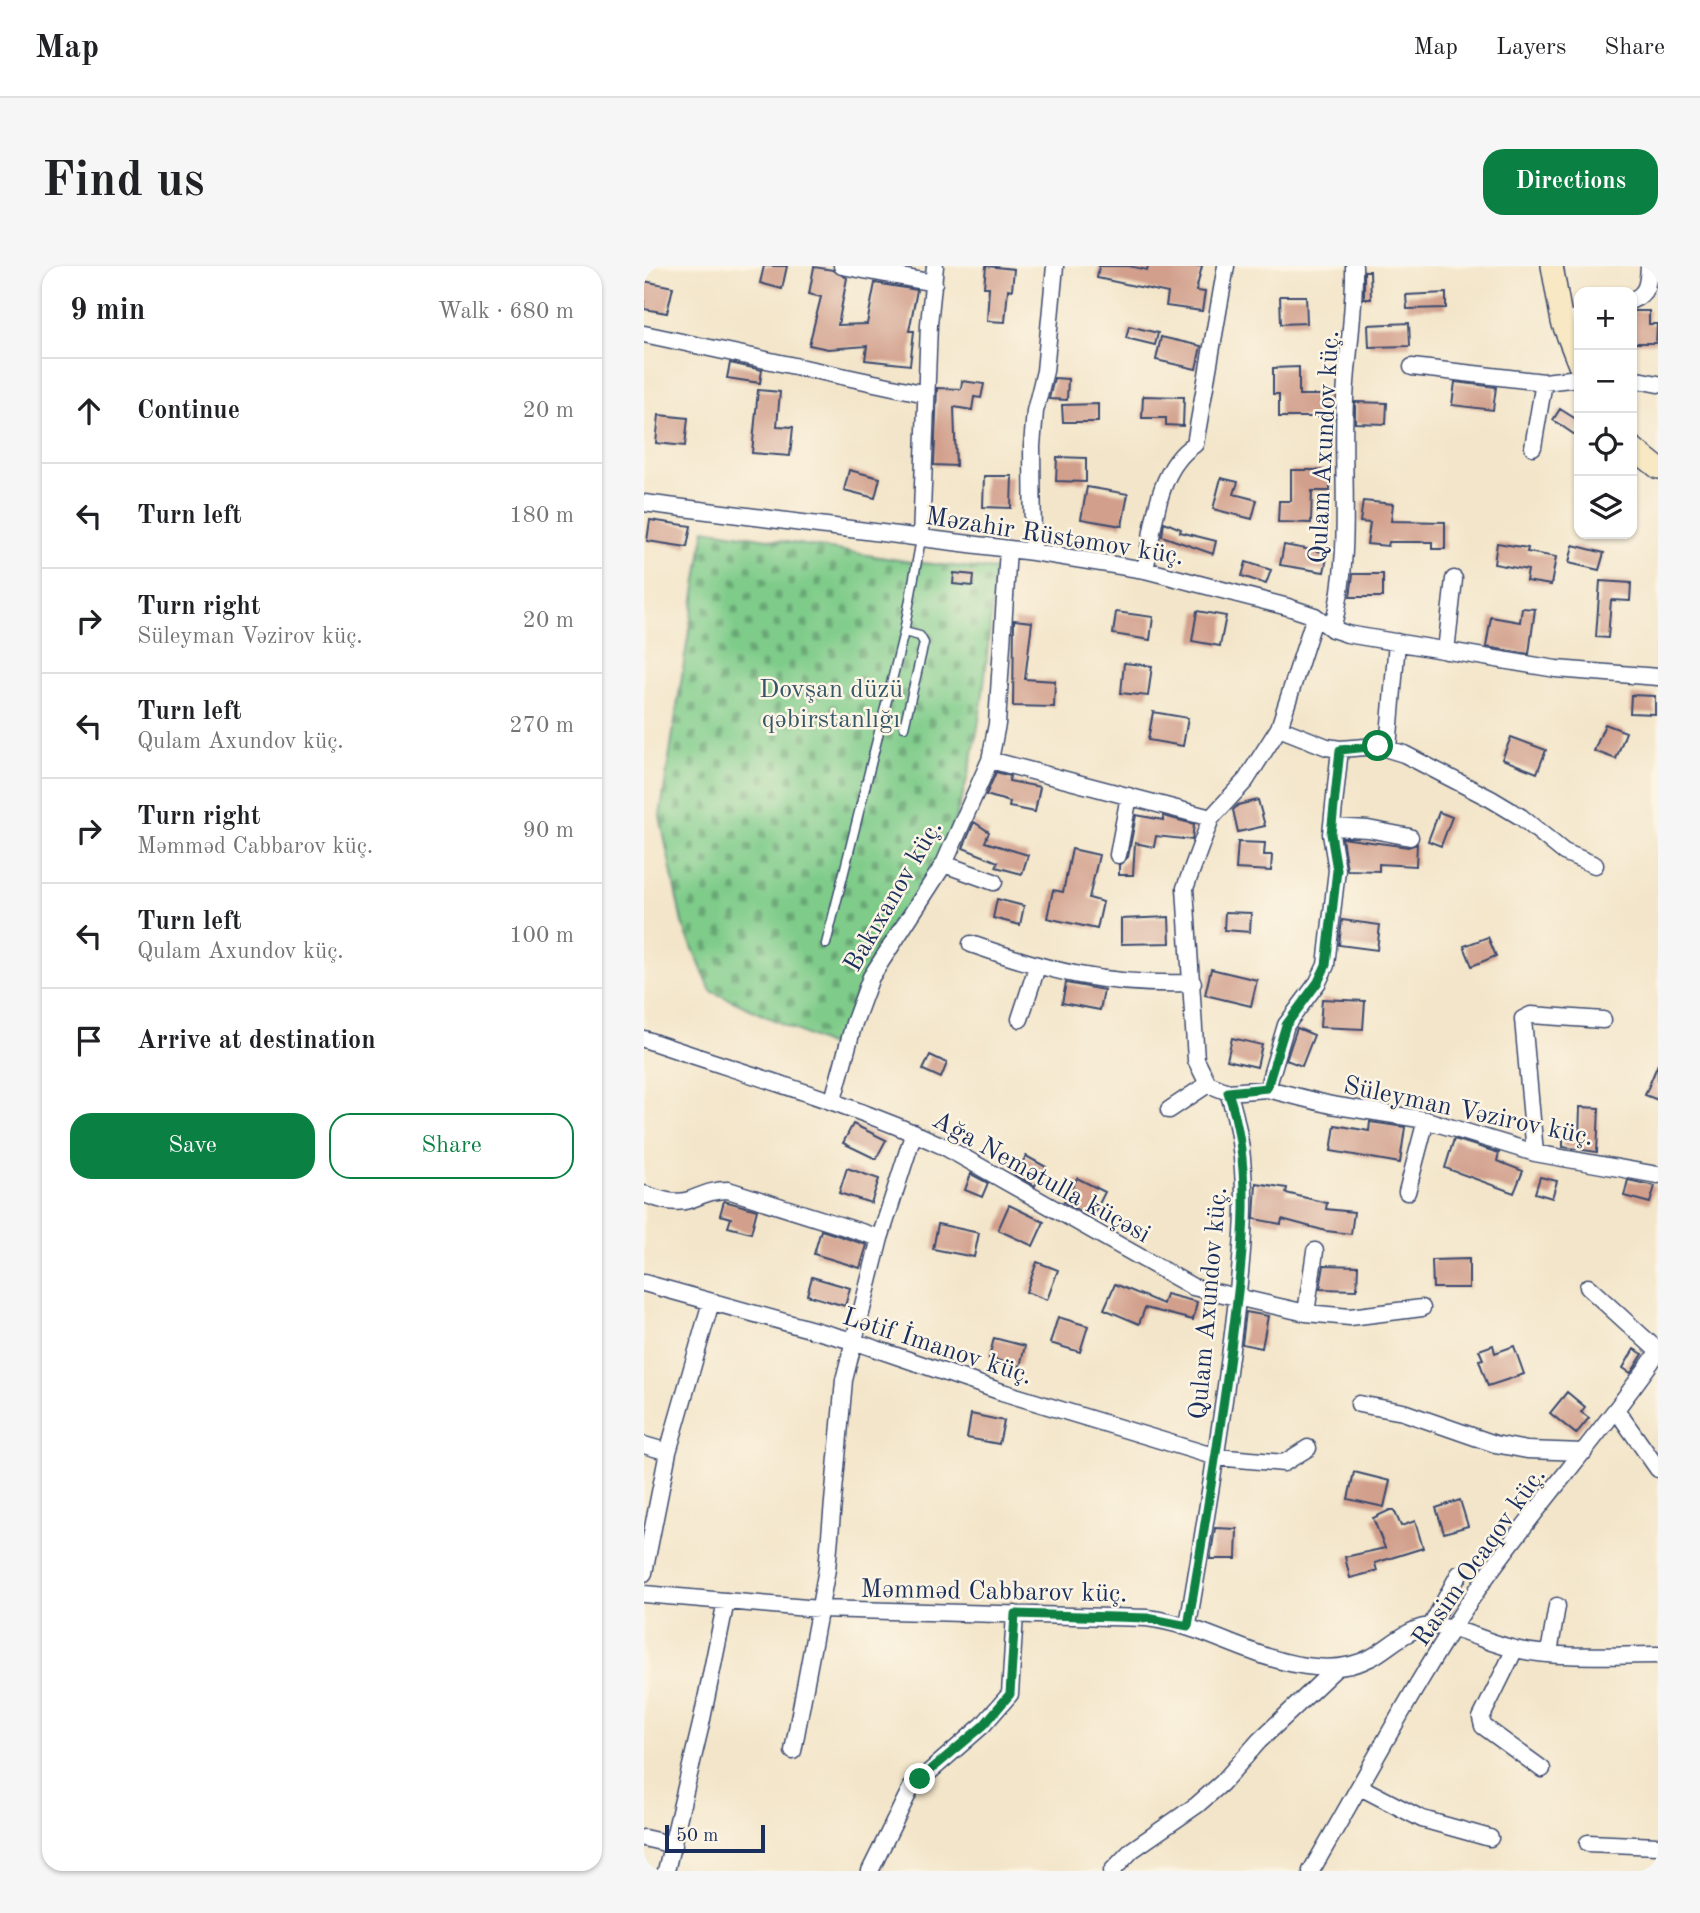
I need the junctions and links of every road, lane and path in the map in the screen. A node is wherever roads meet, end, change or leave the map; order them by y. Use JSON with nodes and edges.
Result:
{"nodes":[{"id":1,"x":842,"y":266,"type":"edge"},
{"id":2,"x":935,"y":266,"type":"edge"},
{"id":3,"x":1055,"y":266,"type":"edge"},
{"id":4,"x":1226,"y":266,"type":"edge"},
{"id":5,"x":1354,"y":266,"type":"edge"},
{"id":6,"x":1552,"y":266,"type":"edge"},
{"id":7,"x":1649,"y":266,"type":"edge"},
{"id":8,"x":933,"y":283,"type":"junction"},
{"id":9,"x":1637,"y":298,"type":"edge"},
{"id":10,"x":1571,"y":319,"type":"edge"},
{"id":11,"x":644,"y":334,"type":"edge"},
{"id":12,"x":1576,"y":350,"type":"edge"},
{"id":13,"x":1412,"y":367,"type":"dead end"},
{"id":14,"x":1574,"y":379,"type":"edge"},
{"id":15,"x":1637,"y":380,"type":"edge"},
{"id":16,"x":1544,"y":382,"type":"junction"},
{"id":17,"x":1658,"y":384,"type":"edge"},
{"id":18,"x":926,"y":394,"type":"junction"},
{"id":19,"x":1533,"y":447,"type":"dead end"},
{"id":20,"x":1637,"y":451,"type":"edge"},
{"id":21,"x":1658,"y":468,"type":"edge"},
{"id":22,"x":644,"y":503,"type":"edge"},
{"id":23,"x":921,"y":539,"type":"junction"},
{"id":24,"x":1008,"y":549,"type":"junction"},
{"id":25,"x":1033,"y":552,"type":"junction"},
{"id":26,"x":1145,"y":570,"type":"junction"},
{"id":27,"x":1454,"y":579,"type":"dead end"},
{"id":28,"x":1315,"y":616,"type":"junction"},
{"id":29,"x":1332,"y":629,"type":"junction"},
{"id":30,"x":904,"y":632,"type":"junction"},
{"id":31,"x":1397,"y":642,"type":"junction"},
{"id":32,"x":1446,"y":651,"type":"junction"},
{"id":33,"x":1658,"y":677,"type":"edge"},
{"id":34,"x":904,"y":727,"type":"dead end"},
{"id":35,"x":1279,"y":728,"type":"junction"},
{"id":36,"x":1388,"y":748,"type":"junction"},
{"id":37,"x":1340,"y":750,"type":"junction"},
{"id":38,"x":990,"y":760,"type":"junction"},
{"id":39,"x":1129,"y":796,"type":"junction"},
{"id":40,"x":1211,"y":818,"type":"junction"},
{"id":41,"x":1332,"y":827,"type":"junction"},
{"id":42,"x":1410,"y":837,"type":"dead end"},
{"id":43,"x":1118,"y":855,"type":"dead end"},
{"id":44,"x":944,"y":864,"type":"junction"},
{"id":45,"x":1595,"y":865,"type":"dead end"},
{"id":46,"x":994,"y":882,"type":"dead end"},
{"id":47,"x":826,"y":944,"type":"dead end"},
{"id":48,"x":971,"y":944,"type":"dead end"},
{"id":49,"x":1037,"y":967,"type":"junction"},
{"id":50,"x":1193,"y":983,"type":"junction"},
{"id":51,"x":1020,"y":1019,"type":"dead end"},
{"id":52,"x":1603,"y":1020,"type":"dead end"},
{"id":53,"x":644,"y":1039,"type":"edge"},
{"id":54,"x":1208,"y":1084,"type":"junction"},
{"id":55,"x":1267,"y":1088,"type":"junction"},
{"id":56,"x":1228,"y":1092,"type":"junction"},
{"id":57,"x":833,"y":1100,"type":"junction"},
{"id":58,"x":1169,"y":1111,"type":"dead end"},
{"id":59,"x":1426,"y":1120,"type":"junction"},
{"id":60,"x":914,"y":1132,"type":"junction"},
{"id":61,"x":1535,"y":1153,"type":"junction"},
{"id":62,"x":1658,"y":1175,"type":"edge"},
{"id":63,"x":1407,"y":1192,"type":"dead end"},
{"id":64,"x":644,"y":1194,"type":"edge"},
{"id":65,"x":880,"y":1238,"type":"junction"},
{"id":66,"x":1315,"y":1251,"type":"dead end"},
{"id":67,"x":644,"y":1283,"type":"edge"},
{"id":68,"x":1588,"y":1287,"type":"dead end"},
{"id":69,"x":1237,"y":1298,"type":"junction"},
{"id":70,"x":710,"y":1302,"type":"junction"},
{"id":71,"x":1422,"y":1308,"type":"dead end"},
{"id":72,"x":1306,"y":1314,"type":"junction"},
{"id":73,"x":853,"y":1341,"type":"junction"},
{"id":74,"x":1658,"y":1352,"type":"edge"},
{"id":75,"x":1359,"y":1404,"type":"dead end"},
{"id":76,"x":1617,"y":1411,"type":"junction"},
{"id":77,"x":644,"y":1445,"type":"edge"},
{"id":78,"x":1308,"y":1448,"type":"dead end"},
{"id":79,"x":668,"y":1452,"type":"junction"},
{"id":80,"x":1584,"y":1452,"type":"junction"},
{"id":81,"x":1216,"y":1457,"type":"junction"},
{"id":82,"x":1658,"y":1469,"type":"edge"},
{"id":83,"x":644,"y":1573,"type":"edge"},
{"id":84,"x":1459,"y":1574,"type":"dead end"},
{"id":85,"x":644,"y":1594,"type":"edge"},
{"id":86,"x":726,"y":1601,"type":"junction"},
{"id":87,"x":1557,"y":1606,"type":"dead end"},
{"id":88,"x":819,"y":1609,"type":"junction"},
{"id":89,"x":1015,"y":1614,"type":"junction"},
{"id":90,"x":1188,"y":1626,"type":"junction"},
{"id":91,"x":1431,"y":1626,"type":"junction"},
{"id":92,"x":1450,"y":1631,"type":"junction"},
{"id":93,"x":1516,"y":1649,"type":"junction"},
{"id":94,"x":1549,"y":1653,"type":"junction"},
{"id":95,"x":1658,"y":1655,"type":"edge"},
{"id":96,"x":1335,"y":1668,"type":"junction"},
{"id":97,"x":793,"y":1751,"type":"dead end"},
{"id":98,"x":1542,"y":1769,"type":"dead end"},
{"id":99,"x":1360,"y":1787,"type":"junction"},
{"id":100,"x":644,"y":1838,"type":"edge"},
{"id":101,"x":1490,"y":1838,"type":"dead end"},
{"id":102,"x":1588,"y":1843,"type":"dead end"},
{"id":103,"x":674,"y":1845,"type":"junction"},
{"id":104,"x":1658,"y":1846,"type":"edge"},
{"id":105,"x":666,"y":1871,"type":"edge"},
{"id":106,"x":870,"y":1871,"type":"edge"},
{"id":107,"x":1112,"y":1871,"type":"edge"},
{"id":108,"x":1311,"y":1871,"type":"edge"}],
"edges":[{"from":1,"to":8,"type":"street"},
{"from":2,"to":8,"type":"street"},
{"from":3,"to":25,"type":"street"},
{"from":4,"to":26,"type":"street"},
{"from":5,"to":29,"type":"street","name":"Qulam Axundov küç."},
{"from":6,"to":10,"type":"main road"},
{"from":7,"to":9,"type":"street"},
{"from":8,"to":18,"type":"street"},
{"from":10,"to":12,"type":"main road"},
{"from":11,"to":18,"type":"street"},
{"from":13,"to":16,"type":"street"},
{"from":14,"to":16,"type":"street"},
{"from":15,"to":17,"type":"street"},
{"from":16,"to":19,"type":"street"},
{"from":18,"to":23,"type":"street"},
{"from":20,"to":21,"type":"main road"},
{"from":22,"to":23,"type":"street","name":"Məzahir Rüstəmov küç."},
{"from":23,"to":24,"type":"street","name":"Məzahir Rüstəmov küç."},
{"from":23,"to":30,"type":"lane"},
{"from":24,"to":25,"type":"street","name":"Məzahir Rüstəmov küç."},
{"from":24,"to":38,"type":"street","name":"Bakıxanov küç."},
{"from":25,"to":26,"type":"street","name":"Məzahir Rüstəmov küç."},
{"from":26,"to":28,"type":"street","name":"Məzahir Rüstəmov küç."},
{"from":27,"to":32,"type":"street"},
{"from":28,"to":29,"type":"street","name":"Məzahir Rüstəmov küç."},
{"from":28,"to":35,"type":"street"},
{"from":29,"to":31,"type":"street","name":"Məzahir Rüstəmov küç."},
{"from":30,"to":34,"type":"lane"},
{"from":30,"to":47,"type":"lane"},
{"from":31,"to":32,"type":"street","name":"Məzahir Rüstəmov küç."},
{"from":31,"to":36,"type":"street"},
{"from":32,"to":33,"type":"street","name":"Məzahir Rüstəmov küç."},
{"from":35,"to":37,"type":"street"},
{"from":35,"to":40,"type":"street"},
{"from":36,"to":37,"type":"street"},
{"from":36,"to":45,"type":"street"},
{"from":37,"to":41,"type":"street"},
{"from":38,"to":39,"type":"street"},
{"from":38,"to":44,"type":"street","name":"Bakıxanov küç."},
{"from":39,"to":40,"type":"street"},
{"from":39,"to":43,"type":"street"},
{"from":40,"to":50,"type":"street"},
{"from":41,"to":42,"type":"street"},
{"from":41,"to":55,"type":"street"},
{"from":44,"to":46,"type":"street"},
{"from":44,"to":57,"type":"street","name":"Bakıxanov küç."},
{"from":48,"to":49,"type":"street"},
{"from":49,"to":50,"type":"street"},
{"from":49,"to":51,"type":"street"},
{"from":50,"to":54,"type":"street"},
{"from":52,"to":61,"type":"street"},
{"from":53,"to":57,"type":"street","name":"Ağa Nemətulla küçəsi"},
{"from":54,"to":56,"type":"street"},
{"from":54,"to":58,"type":"street"},
{"from":55,"to":56,"type":"street","name":"Süleyman Vəzirov küç."},
{"from":55,"to":59,"type":"street","name":"Süleyman Vəzirov küç."},
{"from":56,"to":69,"type":"street","name":"Qulam Axundov küç."},
{"from":57,"to":60,"type":"street","name":"Ağa Nemətulla küçəsi"},
{"from":59,"to":61,"type":"street","name":"Süleyman Vəzirov küç."},
{"from":59,"to":63,"type":"street"},
{"from":60,"to":65,"type":"street"},
{"from":60,"to":69,"type":"street","name":"Ağa Nemətulla küçəsi"},
{"from":61,"to":62,"type":"street","name":"Süleyman Vəzirov küç."},
{"from":64,"to":65,"type":"street"},
{"from":65,"to":73,"type":"street"},
{"from":66,"to":72,"type":"street"},
{"from":67,"to":70,"type":"street","name":"Lətif İmanov küç."},
{"from":68,"to":74,"type":"street"},
{"from":69,"to":72,"type":"street","name":"Ağa Nemətulla küçəsi"},
{"from":69,"to":81,"type":"street","name":"Qulam Axundov küç."},
{"from":70,"to":73,"type":"street","name":"Lətif İmanov küç."},
{"from":70,"to":79,"type":"street"},
{"from":71,"to":72,"type":"street","name":"Ağa Nemətulla küçəsi"},
{"from":73,"to":81,"type":"street","name":"Lətif İmanov küç."},
{"from":73,"to":88,"type":"street"},
{"from":74,"to":76,"type":"street","name":"Rasim Ocaqov küç."},
{"from":75,"to":80,"type":"street"},
{"from":76,"to":80,"type":"street","name":"Rasim Ocaqov küç."},
{"from":76,"to":82,"type":"street"},
{"from":77,"to":79,"type":"street"},
{"from":78,"to":81,"type":"street","name":"Lətif İmanov küç."},
{"from":79,"to":83,"type":"street"},
{"from":80,"to":92,"type":"street","name":"Rasim Ocaqov küç."},
{"from":81,"to":90,"type":"street","name":"Qulam Axundov küç."},
{"from":84,"to":91,"type":"street"},
{"from":85,"to":86,"type":"street","name":"Məmməd Cabbarov küç."},
{"from":86,"to":88,"type":"street","name":"Məmməd Cabbarov küç."},
{"from":86,"to":103,"type":"street"},
{"from":87,"to":94,"type":"street"},
{"from":88,"to":89,"type":"street","name":"Məmməd Cabbarov küç."},
{"from":88,"to":97,"type":"street"},
{"from":89,"to":90,"type":"street","name":"Məmməd Cabbarov küç."},
{"from":89,"to":106,"type":"street"},
{"from":90,"to":96,"type":"street","name":"Məmməd Cabbarov küç."},
{"from":91,"to":92,"type":"street"},
{"from":91,"to":96,"type":"street","name":"Məmməd Cabbarov küç."},
{"from":92,"to":93,"type":"street"},
{"from":92,"to":99,"type":"street","name":"Rasim Ocaqov küç."},
{"from":93,"to":94,"type":"street"},
{"from":93,"to":98,"type":"street"},
{"from":94,"to":95,"type":"street"},
{"from":96,"to":107,"type":"street"},
{"from":99,"to":101,"type":"street"},
{"from":99,"to":108,"type":"street","name":"Rasim Ocaqov küç."},
{"from":100,"to":103,"type":"street"},
{"from":102,"to":104,"type":"street"},
{"from":103,"to":105,"type":"street"}]}
